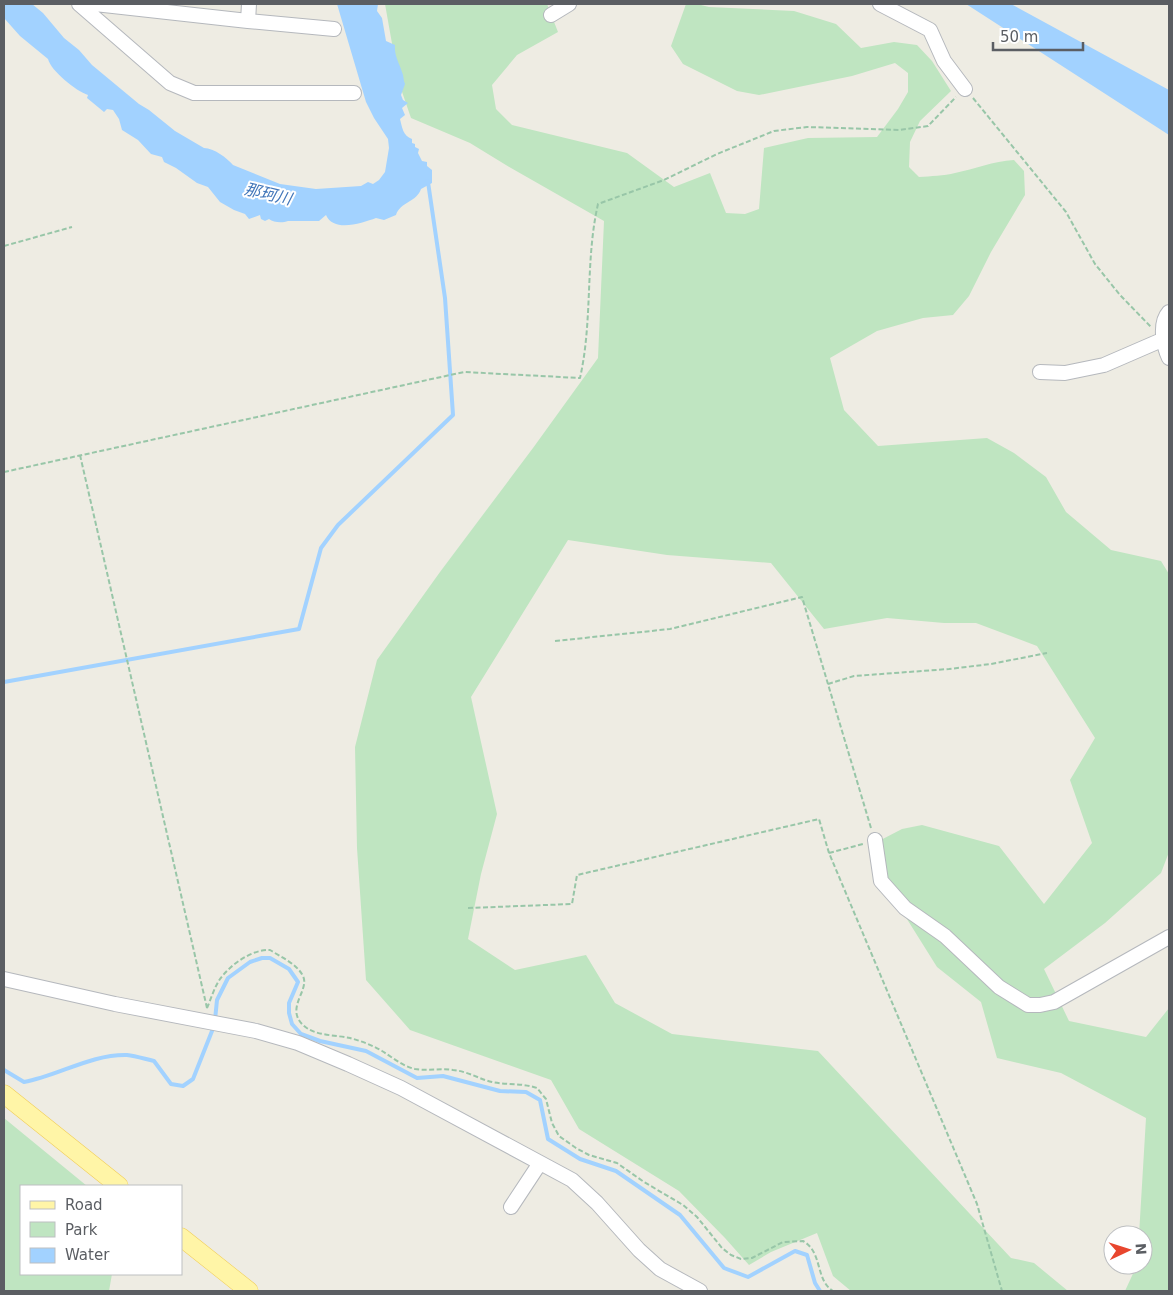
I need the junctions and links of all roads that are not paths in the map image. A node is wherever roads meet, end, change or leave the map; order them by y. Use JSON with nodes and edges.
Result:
{"nodes":[{"id":1,"x":79,"y":4,"type":"edge"},
{"id":2,"x":95,"y":4,"type":"edge"},
{"id":3,"x":249,"y":4,"type":"edge"},
{"id":4,"x":569,"y":4,"type":"edge"},
{"id":5,"x":880,"y":4,"type":"edge"},
{"id":6,"x":551,"y":15,"type":"dead end"},
{"id":7,"x":248,"y":22,"type":"junction"},
{"id":8,"x":334,"y":29,"type":"dead end"},
{"id":9,"x":965,"y":89,"type":"road end"},
{"id":10,"x":354,"y":93,"type":"dead end"},
{"id":11,"x":1169,"y":312,"type":"edge"},
{"id":12,"x":1163,"y":336,"type":"junction"},
{"id":13,"x":1169,"y":358,"type":"edge"},
{"id":14,"x":1040,"y":372,"type":"dead end"},
{"id":15,"x":875,"y":840,"type":"road end"},
{"id":16,"x":1169,"y":937,"type":"edge"},
{"id":17,"x":4,"y":979,"type":"edge"},
{"id":18,"x":4,"y":1094,"type":"edge"},
{"id":19,"x":540,"y":1163,"type":"junction"},
{"id":20,"x":118,"y":1185,"type":"edge"},
{"id":21,"x":511,"y":1206,"type":"dead end"},
{"id":22,"x":182,"y":1237,"type":"edge"},
{"id":23,"x":249,"y":1291,"type":"edge"},
{"id":24,"x":700,"y":1291,"type":"edge"}],
"edges":[{"from":1,"to":10,"type":"street"},
{"from":2,"to":7,"type":"street"},
{"from":3,"to":7,"type":"street"},
{"from":4,"to":6,"type":"street"},
{"from":5,"to":9,"type":"street"},
{"from":7,"to":8,"type":"street"},
{"from":11,"to":12,"type":"street"},
{"from":12,"to":13,"type":"street"},
{"from":12,"to":14,"type":"street"},
{"from":15,"to":16,"type":"street"},
{"from":17,"to":19,"type":"street"},
{"from":18,"to":20,"type":"main road"},
{"from":19,"to":21,"type":"street"},
{"from":19,"to":24,"type":"street"},
{"from":22,"to":23,"type":"main road"}]}
